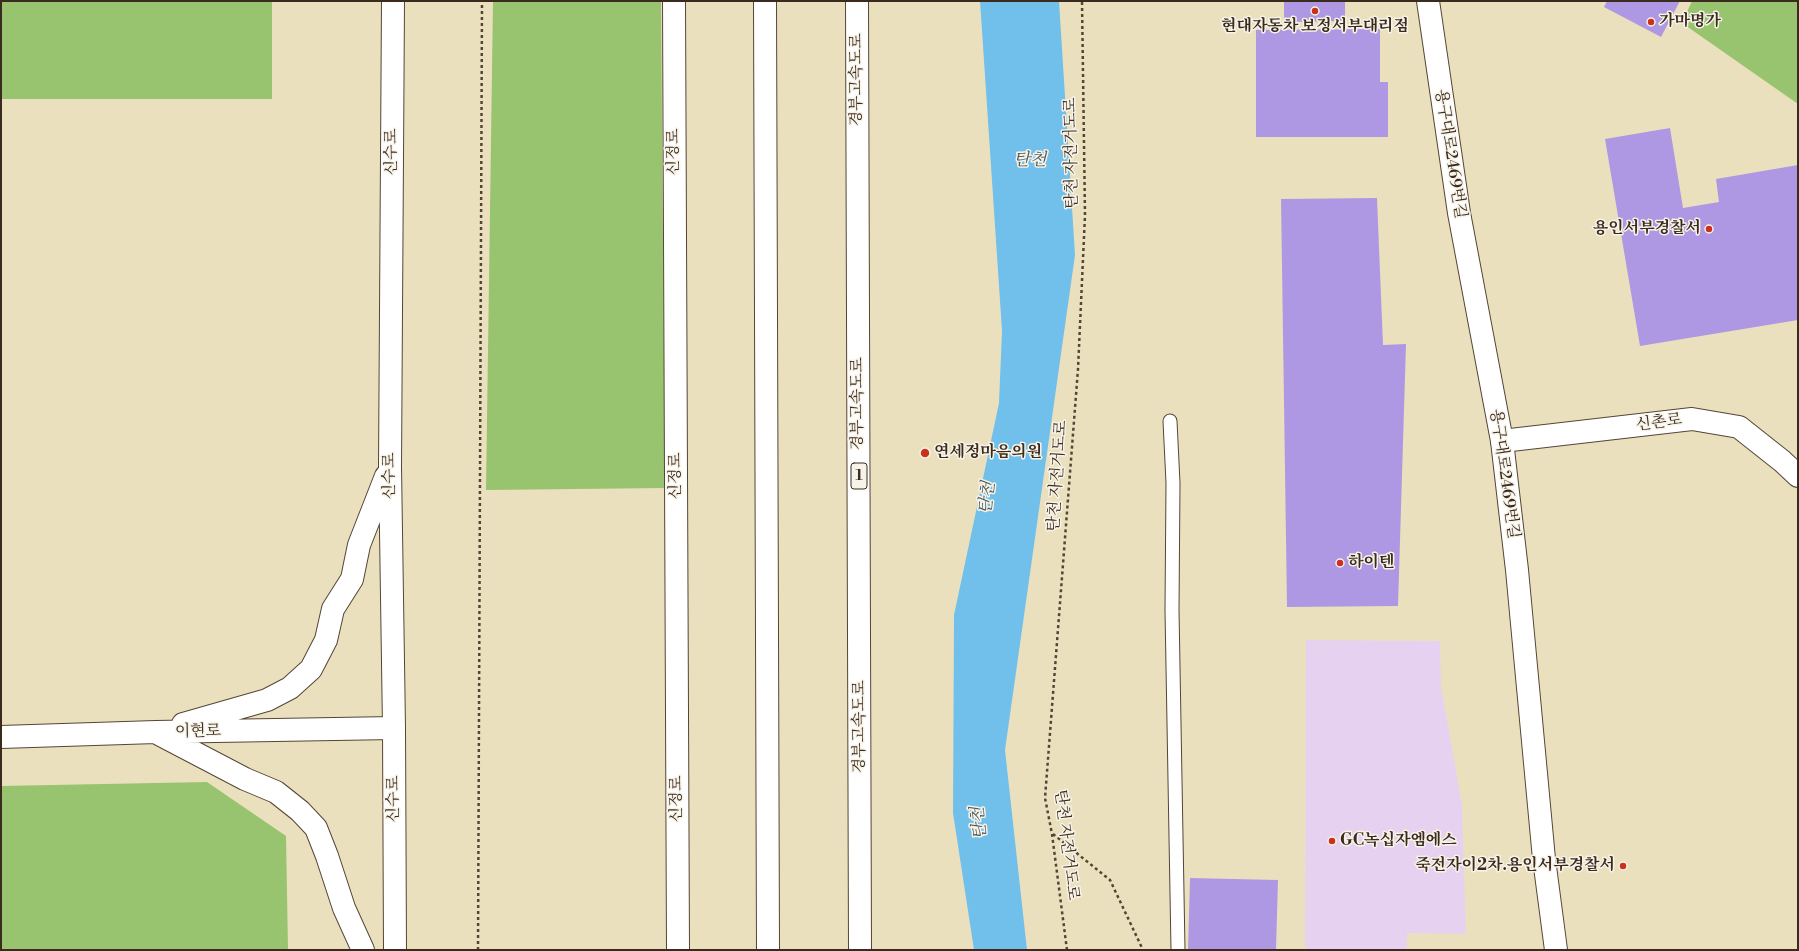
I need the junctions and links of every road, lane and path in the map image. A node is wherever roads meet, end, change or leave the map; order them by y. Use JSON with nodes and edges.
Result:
{"nodes":[{"id":1,"x":393,"y":1,"type":"edge"},
{"id":2,"x":482,"y":1,"type":"edge"},
{"id":3,"x":674,"y":1,"type":"edge"},
{"id":4,"x":765,"y":1,"type":"edge"},
{"id":5,"x":857,"y":1,"type":"edge"},
{"id":6,"x":1082,"y":1,"type":"edge"},
{"id":7,"x":1428,"y":1,"type":"edge"},
{"id":8,"x":1170,"y":421,"type":"dead end"},
{"id":9,"x":1502,"y":441,"type":"junction"},
{"id":10,"x":390,"y":466,"type":"junction"},
{"id":11,"x":1798,"y":476,"type":"edge"},
{"id":12,"x":394,"y":728,"type":"junction"},
{"id":13,"x":156,"y":732,"type":"junction"},
{"id":14,"x":1,"y":737,"type":"edge"},
{"id":15,"x":1052,"y":834,"type":"junction"},
{"id":16,"x":363,"y":950,"type":"edge"},
{"id":17,"x":395,"y":950,"type":"edge"},
{"id":18,"x":478,"y":950,"type":"edge"},
{"id":19,"x":678,"y":950,"type":"edge"},
{"id":20,"x":768,"y":950,"type":"edge"},
{"id":21,"x":860,"y":950,"type":"edge"},
{"id":22,"x":1067,"y":950,"type":"edge"},
{"id":23,"x":1144,"y":950,"type":"edge"},
{"id":24,"x":1178,"y":950,"type":"edge"},
{"id":25,"x":1556,"y":950,"type":"edge"}],
"edges":[{"from":1,"to":10,"type":"main road","name":"신수로"},
{"from":2,"to":18,"type":"path"},
{"from":3,"to":19,"type":"main road","name":"신정로"},
{"from":4,"to":20,"type":"main road"},
{"from":5,"to":21,"type":"main road","name":"경부고속도로","number":"1"},
{"from":6,"to":15,"type":"path","name":"탄천 자전거도로"},
{"from":7,"to":9,"type":"main road","name":"용구대로2469번길"},
{"from":8,"to":24,"type":"lane"},
{"from":9,"to":11,"type":"main road","name":"신촌로"},
{"from":9,"to":25,"type":"main road","name":"용구대로2469번길"},
{"from":10,"to":12,"type":"main road","name":"신수로"},
{"from":10,"to":13,"type":"main road"},
{"from":12,"to":13,"type":"main road","name":"이현로"},
{"from":12,"to":17,"type":"main road","name":"신수로"},
{"from":13,"to":14,"type":"main road","name":"이현로"},
{"from":13,"to":16,"type":"main road"},
{"from":15,"to":22,"type":"path","name":"탄천 자전거도로"},
{"from":15,"to":23,"type":"path"}]}
